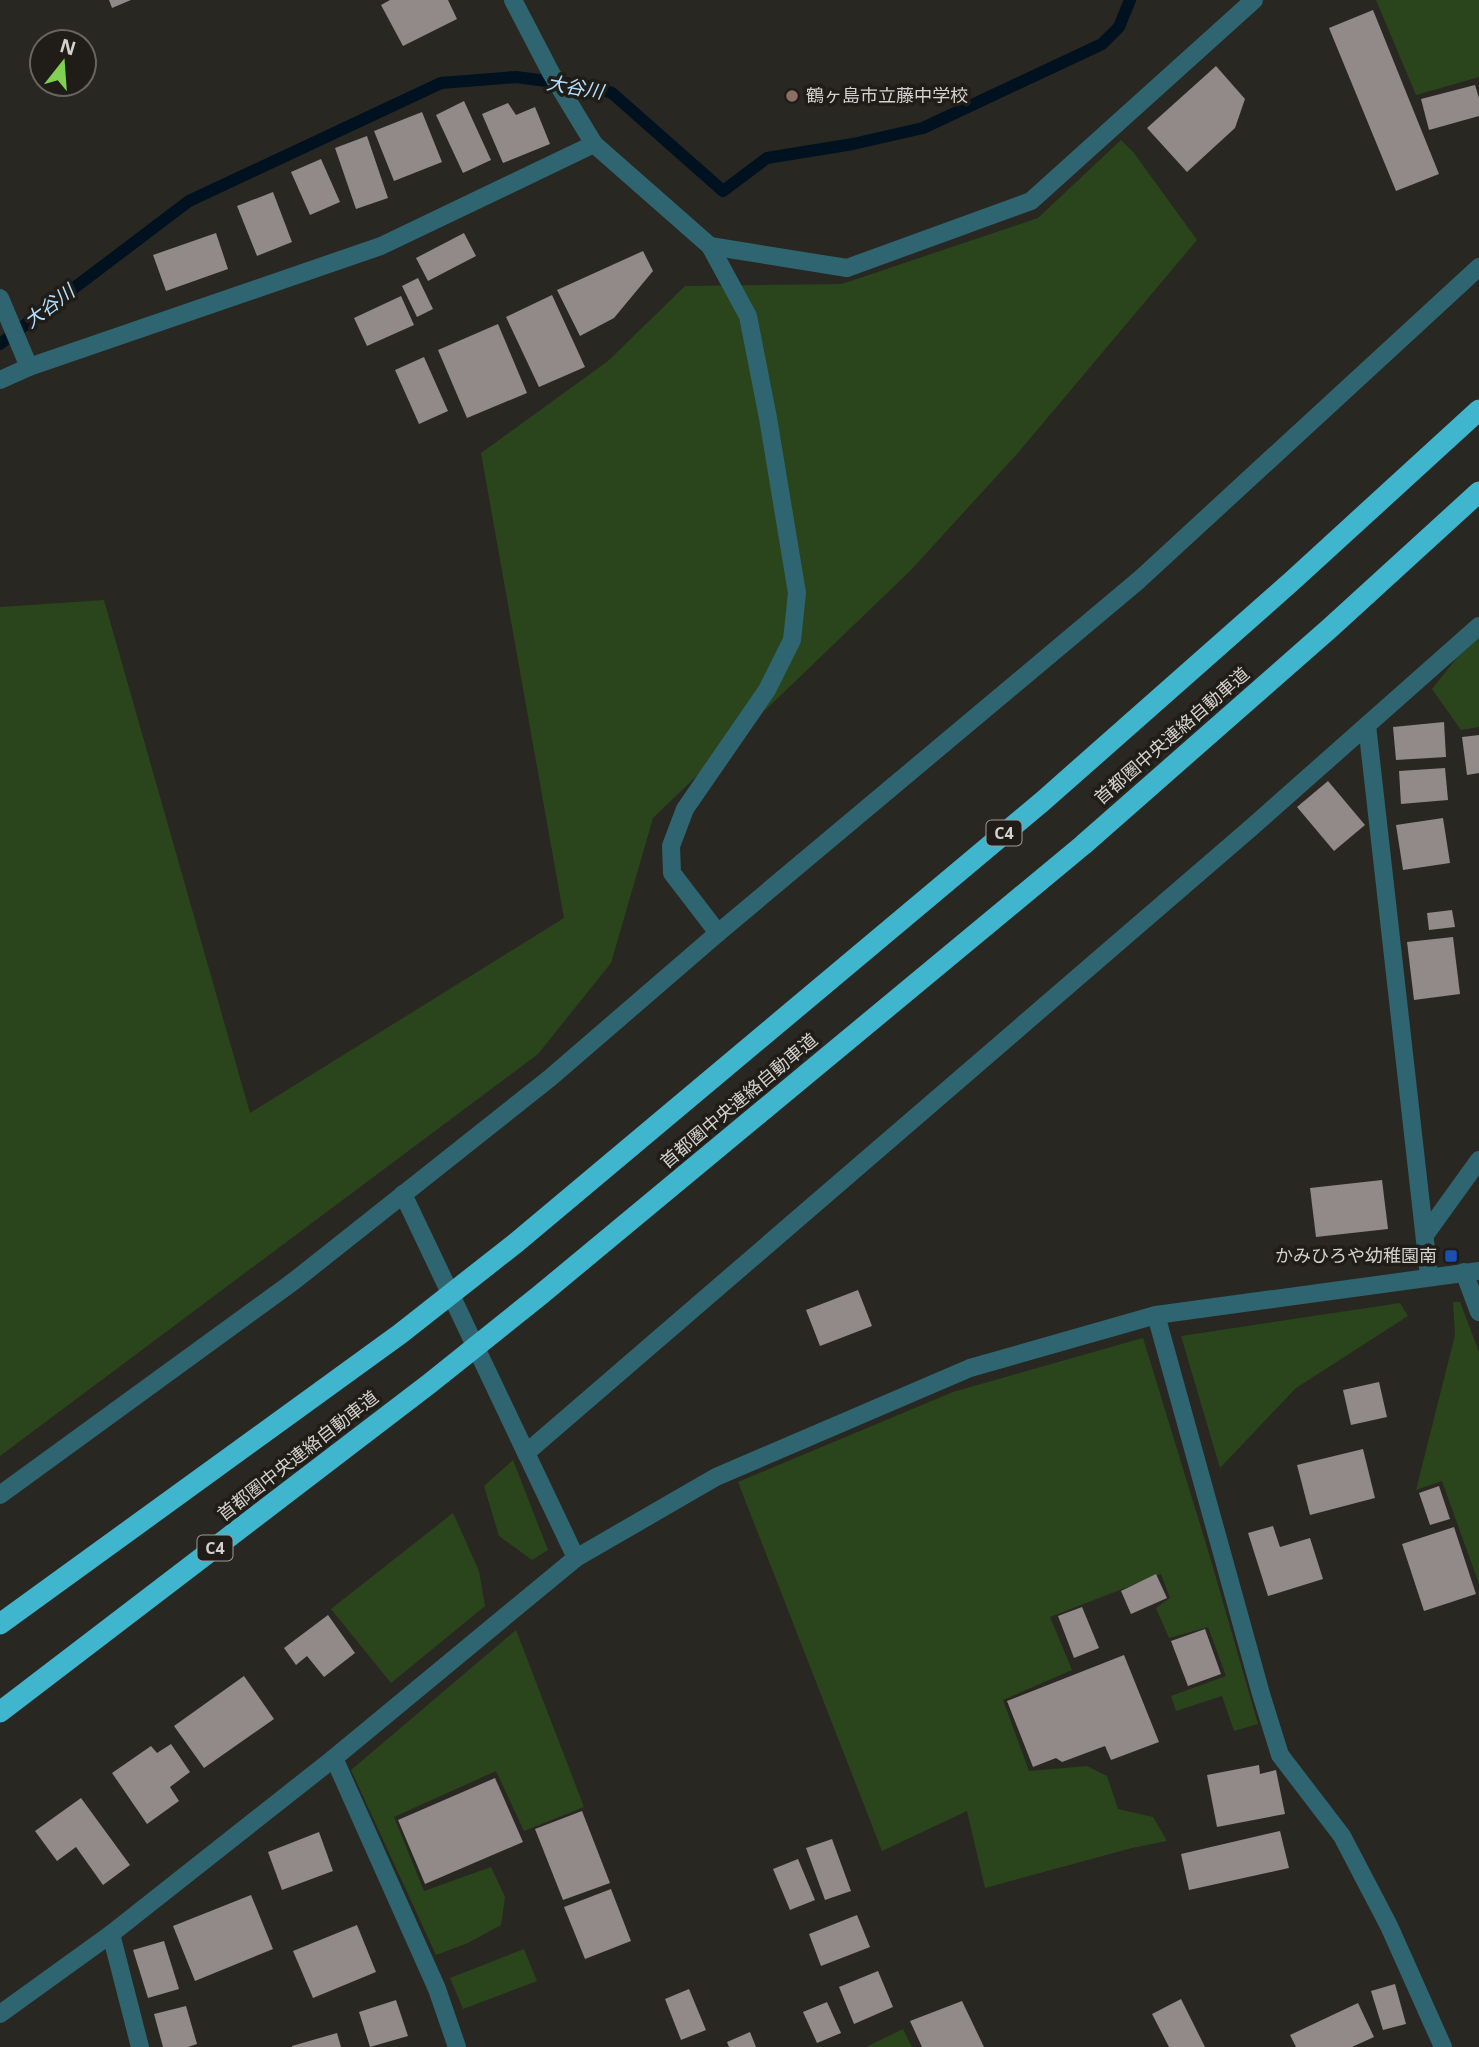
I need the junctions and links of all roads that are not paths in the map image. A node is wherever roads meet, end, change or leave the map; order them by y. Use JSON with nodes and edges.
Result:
{"nodes":[{"id":1,"x":513,"y":0,"type":"edge"},
{"id":2,"x":1255,"y":0,"type":"edge"},
{"id":3,"x":594,"y":144,"type":"junction"},
{"id":4,"x":710,"y":246,"type":"junction"},
{"id":5,"x":1479,"y":267,"type":"edge"},
{"id":6,"x":0,"y":298,"type":"edge"},
{"id":7,"x":29,"y":367,"type":"junction"},
{"id":8,"x":0,"y":380,"type":"edge"},
{"id":9,"x":1479,"y":410,"type":"edge"},
{"id":10,"x":1479,"y":492,"type":"edge"},
{"id":11,"x":1479,"y":626,"type":"edge"},
{"id":12,"x":1367,"y":725,"type":"junction"},
{"id":13,"x":718,"y":933,"type":"junction"},
{"id":14,"x":1479,"y":1160,"type":"edge"},
{"id":15,"x":403,"y":1194,"type":"junction"},
{"id":16,"x":1425,"y":1235,"type":"junction"},
{"id":17,"x":1472,"y":1272,"type":"edge"},
{"id":18,"x":1429,"y":1276,"type":"junction"},
{"id":19,"x":1479,"y":1312,"type":"edge"},
{"id":20,"x":1156,"y":1315,"type":"junction"},
{"id":21,"x":526,"y":1453,"type":"junction"},
{"id":22,"x":0,"y":1495,"type":"edge"},
{"id":23,"x":576,"y":1558,"type":"junction"},
{"id":24,"x":0,"y":1624,"type":"edge"},
{"id":25,"x":0,"y":1712,"type":"edge"},
{"id":26,"x":334,"y":1758,"type":"junction"},
{"id":27,"x":111,"y":1934,"type":"junction"},
{"id":28,"x":0,"y":2014,"type":"edge"},
{"id":29,"x":140,"y":2047,"type":"edge"},
{"id":30,"x":457,"y":2047,"type":"edge"},
{"id":31,"x":1443,"y":2047,"type":"edge"}],
"edges":[{"from":1,"to":3,"type":"street"},
{"from":2,"to":4,"type":"street"},
{"from":3,"to":4,"type":"street"},
{"from":3,"to":7,"type":"street"},
{"from":4,"to":13,"type":"street"},
{"from":5,"to":13,"type":"street"},
{"from":6,"to":7,"type":"street"},
{"from":7,"to":8,"type":"street"},
{"from":9,"to":24,"type":"highway","name":"首都圏中央連絡自動車道","number":"C4"},
{"from":10,"to":25,"type":"highway","name":"首都圏中央連絡自動車道","number":"C4"},
{"from":11,"to":12,"type":"street"},
{"from":12,"to":16,"type":"street"},
{"from":12,"to":21,"type":"street"},
{"from":13,"to":15,"type":"street"},
{"from":14,"to":16,"type":"street"},
{"from":15,"to":21,"type":"street"},
{"from":15,"to":22,"type":"street"},
{"from":16,"to":18,"type":"street"},
{"from":17,"to":18,"type":"street"},
{"from":17,"to":19,"type":"street"},
{"from":18,"to":20,"type":"street"},
{"from":20,"to":23,"type":"street"},
{"from":20,"to":31,"type":"street"},
{"from":21,"to":23,"type":"street"},
{"from":23,"to":26,"type":"street"},
{"from":26,"to":27,"type":"street"},
{"from":26,"to":30,"type":"street"},
{"from":27,"to":28,"type":"street"},
{"from":27,"to":29,"type":"street"}]}
